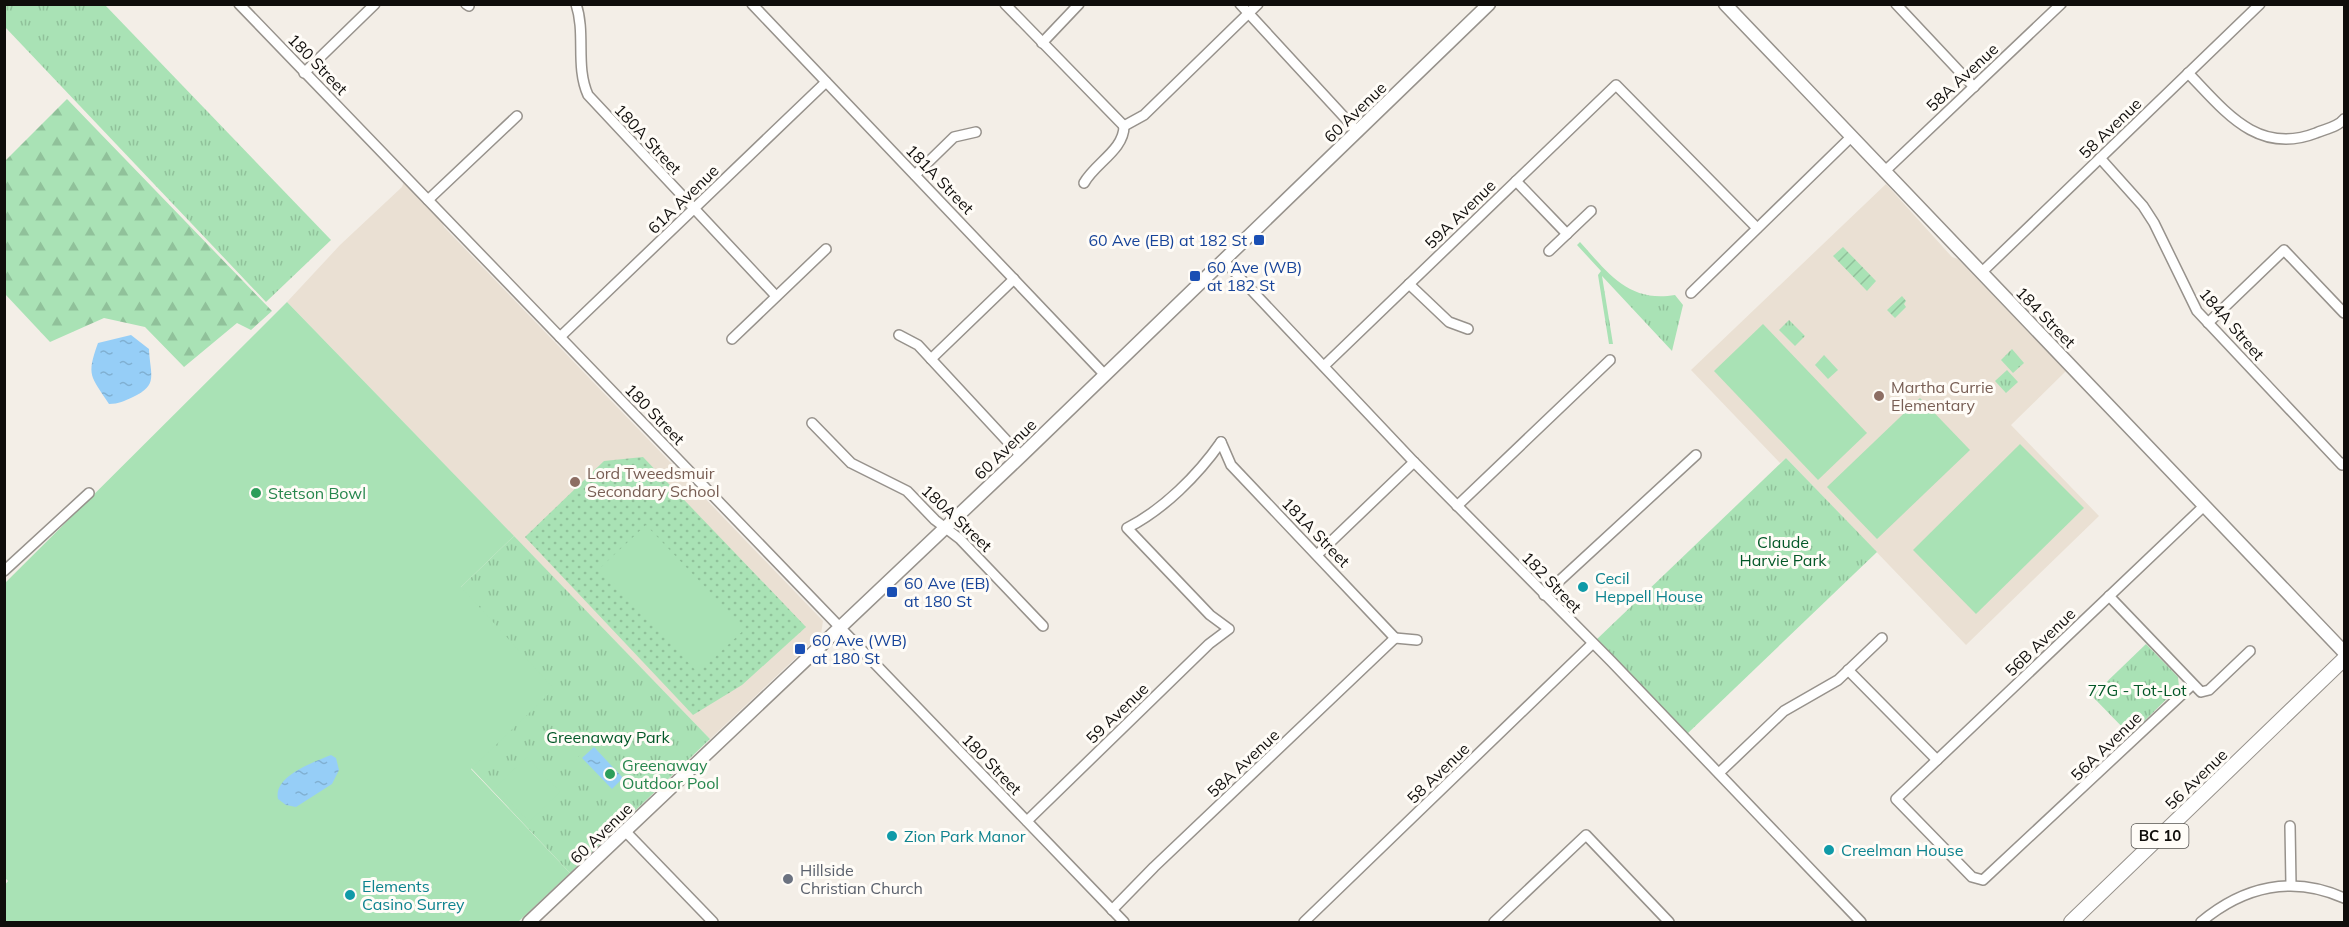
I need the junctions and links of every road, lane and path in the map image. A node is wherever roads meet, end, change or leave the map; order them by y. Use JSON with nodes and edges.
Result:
{"nodes":[{"id":1,"x":239,"y":4,"type":"edge"},
{"id":2,"x":375,"y":4,"type":"edge"},
{"id":3,"x":576,"y":4,"type":"edge"},
{"id":4,"x":752,"y":4,"type":"edge"},
{"id":5,"x":1005,"y":4,"type":"edge"},
{"id":6,"x":1079,"y":4,"type":"edge"},
{"id":7,"x":1240,"y":4,"type":"edge"},
{"id":8,"x":1258,"y":4,"type":"edge"},
{"id":9,"x":1489,"y":4,"type":"edge"},
{"id":10,"x":1725,"y":4,"type":"edge"},
{"id":11,"x":1896,"y":4,"type":"edge"},
{"id":12,"x":2260,"y":4,"type":"edge"},
{"id":13,"x":2055,"y":6,"type":"edge"},
{"id":14,"x":1249,"y":14,"type":"junction"},
{"id":15,"x":1042,"y":43,"type":"junction"},
{"id":16,"x":304,"y":73,"type":"junction"},
{"id":17,"x":2188,"y":73,"type":"junction"},
{"id":18,"x":826,"y":82,"type":"junction"},
{"id":19,"x":1974,"y":87,"type":"junction"},
{"id":20,"x":517,"y":116,"type":"dead end"},
{"id":21,"x":2344,"y":123,"type":"edge"},
{"id":22,"x":1124,"y":126,"type":"junction"},
{"id":23,"x":976,"y":132,"type":"dead end"},
{"id":24,"x":1358,"y":132,"type":"junction"},
{"id":25,"x":1851,"y":136,"type":"junction"},
{"id":26,"x":2100,"y":158,"type":"junction"},
{"id":27,"x":1884,"y":172,"type":"junction"},
{"id":28,"x":915,"y":175,"type":"junction"},
{"id":29,"x":1516,"y":181,"type":"junction"},
{"id":30,"x":1084,"y":183,"type":"dead end"},
{"id":31,"x":428,"y":200,"type":"junction"},
{"id":32,"x":694,"y":209,"type":"junction"},
{"id":33,"x":1591,"y":211,"type":"dead end"},
{"id":34,"x":1757,"y":228,"type":"junction"},
{"id":35,"x":1567,"y":234,"type":"junction"},
{"id":36,"x":826,"y":249,"type":"dead end"},
{"id":37,"x":1549,"y":251,"type":"dead end"},
{"id":38,"x":1224,"y":261,"type":"junction"},
{"id":39,"x":1981,"y":273,"type":"junction"},
{"id":40,"x":1014,"y":279,"type":"junction"},
{"id":41,"x":1409,"y":284,"type":"junction"},
{"id":42,"x":1691,"y":293,"type":"dead end"},
{"id":43,"x":776,"y":296,"type":"junction"},
{"id":44,"x":2344,"y":313,"type":"edge"},
{"id":45,"x":2208,"y":323,"type":"junction"},
{"id":46,"x":1468,"y":329,"type":"dead end"},
{"id":47,"x":899,"y":335,"type":"dead end"},
{"id":48,"x":560,"y":337,"type":"junction"},
{"id":49,"x":732,"y":339,"type":"dead end"},
{"id":50,"x":931,"y":359,"type":"junction"},
{"id":51,"x":1610,"y":360,"type":"dead end"},
{"id":52,"x":1324,"y":366,"type":"junction"},
{"id":53,"x":1105,"y":375,"type":"junction"},
{"id":54,"x":812,"y":423,"type":"dead end"},
{"id":55,"x":1696,"y":455,"type":"dead end"},
{"id":56,"x":1021,"y":456,"type":"junction"},
{"id":57,"x":1414,"y":462,"type":"junction"},
{"id":58,"x":2343,"y":464,"type":"edge"},
{"id":59,"x":88,"y":493,"type":"dead end"},
{"id":60,"x":1457,"y":506,"type":"junction"},
{"id":61,"x":2204,"y":506,"type":"junction"},
{"id":62,"x":946,"y":528,"type":"junction"},
{"id":63,"x":1318,"y":554,"type":"junction"},
{"id":64,"x":4,"y":571,"type":"edge"},
{"id":65,"x":1544,"y":595,"type":"junction"},
{"id":66,"x":2109,"y":597,"type":"junction"},
{"id":67,"x":1043,"y":626,"type":"dead end"},
{"id":68,"x":840,"y":628,"type":"junction"},
{"id":69,"x":1229,"y":629,"type":"joint"},
{"id":70,"x":1882,"y":638,"type":"dead end"},
{"id":71,"x":1395,"y":639,"type":"junction"},
{"id":72,"x":1417,"y":640,"type":"dead end"},
{"id":73,"x":1592,"y":644,"type":"junction"},
{"id":74,"x":2250,"y":651,"type":"dead end"},
{"id":75,"x":2344,"y":652,"type":"edge"},
{"id":76,"x":2344,"y":659,"type":"edge"},
{"id":77,"x":1848,"y":670,"type":"junction"},
{"id":78,"x":2192,"y":685,"type":"junction"},
{"id":79,"x":1937,"y":760,"type":"junction"},
{"id":80,"x":1719,"y":773,"type":"junction"},
{"id":81,"x":1896,"y":799,"type":"joint"},
{"id":82,"x":1027,"y":821,"type":"junction"},
{"id":83,"x":2290,"y":826,"type":"dead end"},
{"id":84,"x":626,"y":832,"type":"junction"},
{"id":85,"x":2291,"y":885,"type":"junction"},
{"id":86,"x":2344,"y":898,"type":"edge"},
{"id":87,"x":1112,"y":910,"type":"junction"},
{"id":88,"x":534,"y":920,"type":"edge"},
{"id":89,"x":713,"y":922,"type":"edge"},
{"id":90,"x":1124,"y":922,"type":"edge"},
{"id":91,"x":1304,"y":922,"type":"edge"},
{"id":92,"x":1494,"y":922,"type":"edge"},
{"id":93,"x":1669,"y":922,"type":"edge"},
{"id":94,"x":1861,"y":922,"type":"edge"},
{"id":95,"x":2071,"y":922,"type":"edge"},
{"id":96,"x":2201,"y":922,"type":"edge"}],
"edges":[{"from":1,"to":16,"type":"street","name":"180 Street"},
{"from":2,"to":16,"type":"street"},
{"from":3,"to":32,"type":"street","name":"180A Street"},
{"from":4,"to":18,"type":"street","name":"181A Street"},
{"from":5,"to":15,"type":"street"},
{"from":6,"to":15,"type":"street"},
{"from":7,"to":14,"type":"street"},
{"from":8,"to":14,"type":"street"},
{"from":9,"to":24,"type":"main road","name":"60 Avenue"},
{"from":10,"to":25,"type":"main road","name":"184 Street"},
{"from":11,"to":19,"type":"street"},
{"from":12,"to":17,"type":"street","name":"58 Avenue"},
{"from":13,"to":19,"type":"street","name":"58A Avenue"},
{"from":14,"to":22,"type":"street"},
{"from":14,"to":24,"type":"street"},
{"from":15,"to":22,"type":"street"},
{"from":16,"to":31,"type":"street","name":"180 Street"},
{"from":17,"to":21,"type":"street"},
{"from":17,"to":26,"type":"street","name":"58 Avenue"},
{"from":18,"to":28,"type":"street","name":"181A Street"},
{"from":18,"to":32,"type":"street","name":"61A Avenue"},
{"from":19,"to":27,"type":"street","name":"58A Avenue"},
{"from":20,"to":31,"type":"street"},
{"from":22,"to":30,"type":"street"},
{"from":23,"to":28,"type":"street"},
{"from":24,"to":38,"type":"main road","name":"60 Avenue"},
{"from":25,"to":27,"type":"main road","name":"184 Street"},
{"from":25,"to":34,"type":"street"},
{"from":26,"to":39,"type":"street","name":"58 Avenue"},
{"from":26,"to":45,"type":"street","name":"184A Street"},
{"from":27,"to":39,"type":"main road","name":"184 Street"},
{"from":28,"to":40,"type":"street","name":"181A Street"},
{"from":29,"to":34,"type":"street","name":"59A Avenue"},
{"from":29,"to":35,"type":"street"},
{"from":29,"to":41,"type":"street","name":"59A Avenue"},
{"from":31,"to":48,"type":"street","name":"180 Street"},
{"from":32,"to":43,"type":"street","name":"180A Street"},
{"from":32,"to":48,"type":"street","name":"61A Avenue"},
{"from":33,"to":35,"type":"street"},
{"from":34,"to":42,"type":"street"},
{"from":35,"to":37,"type":"street"},
{"from":36,"to":43,"type":"street"},
{"from":38,"to":52,"type":"street","name":"182 Street"},
{"from":38,"to":53,"type":"main road","name":"60 Avenue"},
{"from":39,"to":61,"type":"main road","name":"184 Street"},
{"from":40,"to":50,"type":"street"},
{"from":40,"to":53,"type":"street","name":"181A Street"},
{"from":41,"to":46,"type":"street"},
{"from":41,"to":52,"type":"street","name":"59A Avenue"},
{"from":43,"to":49,"type":"street"},
{"from":44,"to":45,"type":"street"},
{"from":45,"to":58,"type":"street","name":"184A Street"},
{"from":47,"to":50,"type":"street"},
{"from":48,"to":68,"type":"street","name":"180 Street"},
{"from":50,"to":56,"type":"street"},
{"from":51,"to":60,"type":"street"},
{"from":52,"to":57,"type":"street","name":"182 Street"},
{"from":53,"to":56,"type":"main road","name":"60 Avenue"},
{"from":54,"to":62,"type":"street","name":"180A Street"},
{"from":55,"to":65,"type":"street"},
{"from":56,"to":62,"type":"main road","name":"60 Avenue"},
{"from":57,"to":60,"type":"street","name":"182 Street"},
{"from":57,"to":63,"type":"street"},
{"from":59,"to":64,"type":"street"},
{"from":60,"to":65,"type":"street","name":"182 Street"},
{"from":61,"to":66,"type":"street","name":"56B Avenue"},
{"from":61,"to":75,"type":"main road","name":"184 Street"},
{"from":62,"to":67,"type":"street","name":"180A Street"},
{"from":62,"to":68,"type":"main road","name":"60 Avenue"},
{"from":63,"to":69,"type":"street","name":"181A Street"},
{"from":63,"to":71,"type":"street","name":"181A Street"},
{"from":65,"to":73,"type":"street","name":"182 Street"},
{"from":66,"to":78,"type":"street"},
{"from":66,"to":79,"type":"street","name":"56B Avenue"},
{"from":68,"to":82,"type":"street","name":"180 Street"},
{"from":68,"to":84,"type":"main road","name":"60 Avenue"},
{"from":69,"to":82,"type":"street","name":"59 Avenue"},
{"from":70,"to":77,"type":"street"},
{"from":71,"to":72,"type":"street"},
{"from":71,"to":87,"type":"street","name":"58A Avenue"},
{"from":73,"to":80,"type":"street","name":"182 Street"},
{"from":73,"to":91,"type":"street","name":"58 Avenue"},
{"from":74,"to":78,"type":"street"},
{"from":76,"to":95,"type":"highway","name":"56 Avenue","number":"BC 10"},
{"from":77,"to":79,"type":"street"},
{"from":77,"to":80,"type":"street"},
{"from":78,"to":81,"type":"street","name":"56A Avenue"},
{"from":79,"to":81,"type":"street","name":"56B Avenue"},
{"from":80,"to":94,"type":"street","name":"182 Street"},
{"from":82,"to":87,"type":"street","name":"180 Street"},
{"from":83,"to":85,"type":"street"},
{"from":84,"to":88,"type":"main road","name":"60 Avenue"},
{"from":84,"to":89,"type":"street"},
{"from":85,"to":86,"type":"street"},
{"from":85,"to":96,"type":"street"},
{"from":87,"to":90,"type":"street","name":"180 Street"},
{"from":92,"to":93,"type":"street"}]}
